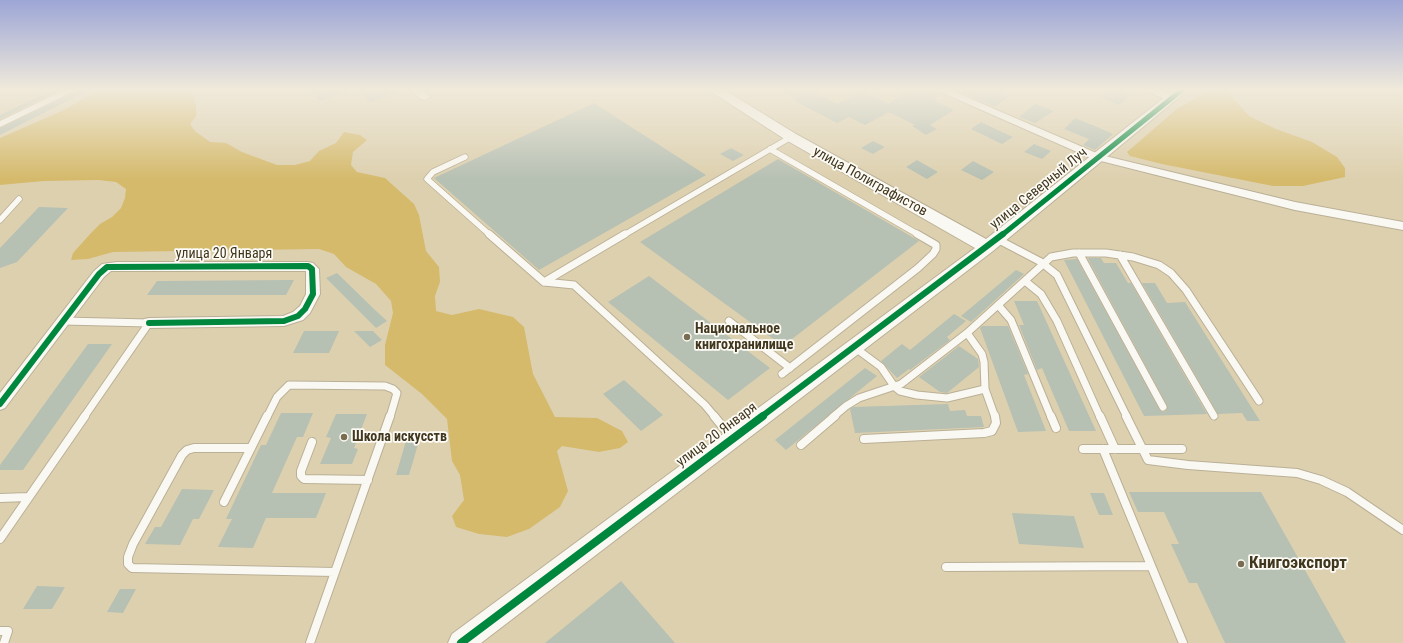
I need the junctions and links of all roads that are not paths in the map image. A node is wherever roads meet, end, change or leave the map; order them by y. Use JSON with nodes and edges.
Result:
{"nodes":[{"id":1,"x":10,"y":119,"type":"edge"},
{"id":2,"x":762,"y":119,"type":"edge"},
{"id":3,"x":1009,"y":119,"type":"edge"},
{"id":4,"x":1145,"y":119,"type":"edge"},
{"id":5,"x":0,"y":124,"type":"edge"},
{"id":6,"x":791,"y":137,"type":"junction"},
{"id":7,"x":770,"y":149,"type":"junction"},
{"id":8,"x":465,"y":157,"type":"dead end"},
{"id":9,"x":1097,"y":157,"type":"junction"},
{"id":10,"x":19,"y":199,"type":"dead end"},
{"id":11,"x":0,"y":220,"type":"edge"},
{"id":12,"x":1403,"y":226,"type":"edge"},
{"id":13,"x":992,"y":243,"type":"junction"},
{"id":14,"x":1079,"y":253,"type":"junction"},
{"id":15,"x":1120,"y":255,"type":"junction"},
{"id":16,"x":1044,"y":264,"type":"junction"},
{"id":17,"x":1025,"y":281,"type":"junction"},
{"id":18,"x":544,"y":282,"type":"junction"},
{"id":19,"x":998,"y":305,"type":"junction"},
{"id":20,"x":62,"y":321,"type":"junction"},
{"id":21,"x":729,"y":321,"type":"dead end"},
{"id":22,"x":149,"y":323,"type":"junction"},
{"id":23,"x":967,"y":333,"type":"junction"},
{"id":24,"x":854,"y":347,"type":"junction"},
{"id":25,"x":790,"y":368,"type":"junction"},
{"id":26,"x":782,"y":374,"type":"dead end"},
{"id":27,"x":894,"y":386,"type":"junction"},
{"id":28,"x":985,"y":389,"type":"junction"},
{"id":29,"x":1259,"y":401,"type":"dead end"},
{"id":30,"x":0,"y":404,"type":"edge"},
{"id":31,"x":1163,"y":406,"type":"dead end"},
{"id":32,"x":1214,"y":416,"type":"dead end"},
{"id":33,"x":1056,"y":428,"type":"dead end"},
{"id":34,"x":732,"y":439,"type":"junction"},
{"id":35,"x":864,"y":439,"type":"dead end"},
{"id":36,"x":312,"y":442,"type":"dead end"},
{"id":37,"x":801,"y":445,"type":"dead end"},
{"id":38,"x":251,"y":448,"type":"junction"},
{"id":39,"x":1083,"y":449,"type":"dead end"},
{"id":40,"x":1103,"y":449,"type":"junction"},
{"id":41,"x":1115,"y":449,"type":"junction"},
{"id":42,"x":1142,"y":449,"type":"junction"},
{"id":43,"x":1182,"y":449,"type":"dead end"},
{"id":44,"x":368,"y":480,"type":"junction"},
{"id":45,"x":28,"y":497,"type":"junction"},
{"id":46,"x":0,"y":498,"type":"edge"},
{"id":47,"x":224,"y":502,"type":"dead end"},
{"id":48,"x":1403,"y":530,"type":"edge"},
{"id":49,"x":0,"y":539,"type":"edge"},
{"id":50,"x":1151,"y":566,"type":"junction"},
{"id":51,"x":946,"y":567,"type":"dead end"},
{"id":52,"x":335,"y":572,"type":"junction"},
{"id":53,"x":0,"y":631,"type":"edge"},
{"id":54,"x":4,"y":643,"type":"edge"},
{"id":55,"x":310,"y":643,"type":"edge"},
{"id":56,"x":461,"y":643,"type":"edge"},
{"id":57,"x":1183,"y":643,"type":"edge"}],
"edges":[{"from":1,"to":5,"type":"lane"},
{"from":2,"to":6,"type":"street","name":"улица Полиграфистов"},
{"from":3,"to":9,"type":"street"},
{"from":4,"to":9,"type":"street","name":"улица Северный Луч"},
{"from":6,"to":7,"type":"lane"},
{"from":6,"to":13,"type":"street","name":"улица Полиграфистов"},
{"from":7,"to":18,"type":"lane"},
{"from":7,"to":25,"type":"lane"},
{"from":8,"to":18,"type":"lane"},
{"from":9,"to":12,"type":"street"},
{"from":9,"to":13,"type":"street","name":"улица Северный Луч"},
{"from":10,"to":11,"type":"lane"},
{"from":13,"to":16,"type":"lane"},
{"from":13,"to":24,"type":"street","name":"улица 20 Января"},
{"from":14,"to":15,"type":"lane"},
{"from":14,"to":16,"type":"lane"},
{"from":14,"to":31,"type":"lane"},
{"from":15,"to":29,"type":"lane"},
{"from":15,"to":32,"type":"lane"},
{"from":16,"to":17,"type":"lane"},
{"from":16,"to":42,"type":"lane"},
{"from":17,"to":19,"type":"lane"},
{"from":17,"to":41,"type":"lane"},
{"from":18,"to":34,"type":"lane"},
{"from":19,"to":23,"type":"lane"},
{"from":19,"to":33,"type":"lane"},
{"from":20,"to":22,"type":"lane"},
{"from":20,"to":22,"type":"street","name":"улица 20 Января"},
{"from":20,"to":30,"type":"street","name":"улица 20 Января"},
{"from":21,"to":25,"type":"lane"},
{"from":22,"to":45,"type":"lane"},
{"from":23,"to":27,"type":"lane"},
{"from":23,"to":28,"type":"lane"},
{"from":24,"to":27,"type":"lane"},
{"from":24,"to":34,"type":"street","name":"улица 20 Января"},
{"from":25,"to":26,"type":"lane"},
{"from":27,"to":28,"type":"lane"},
{"from":27,"to":37,"type":"lane"},
{"from":28,"to":35,"type":"lane"},
{"from":34,"to":56,"type":"street","name":"улица 20 Января"},
{"from":36,"to":44,"type":"lane"},
{"from":38,"to":44,"type":"lane"},
{"from":38,"to":47,"type":"lane"},
{"from":38,"to":52,"type":"lane"},
{"from":39,"to":40,"type":"lane"},
{"from":40,"to":41,"type":"lane"},
{"from":40,"to":50,"type":"lane"},
{"from":41,"to":42,"type":"lane"},
{"from":42,"to":43,"type":"lane"},
{"from":42,"to":48,"type":"lane"},
{"from":44,"to":52,"type":"lane"},
{"from":45,"to":46,"type":"lane"},
{"from":45,"to":49,"type":"lane"},
{"from":50,"to":51,"type":"lane"},
{"from":50,"to":57,"type":"lane"},
{"from":52,"to":55,"type":"lane"},
{"from":53,"to":54,"type":"lane"}]}
